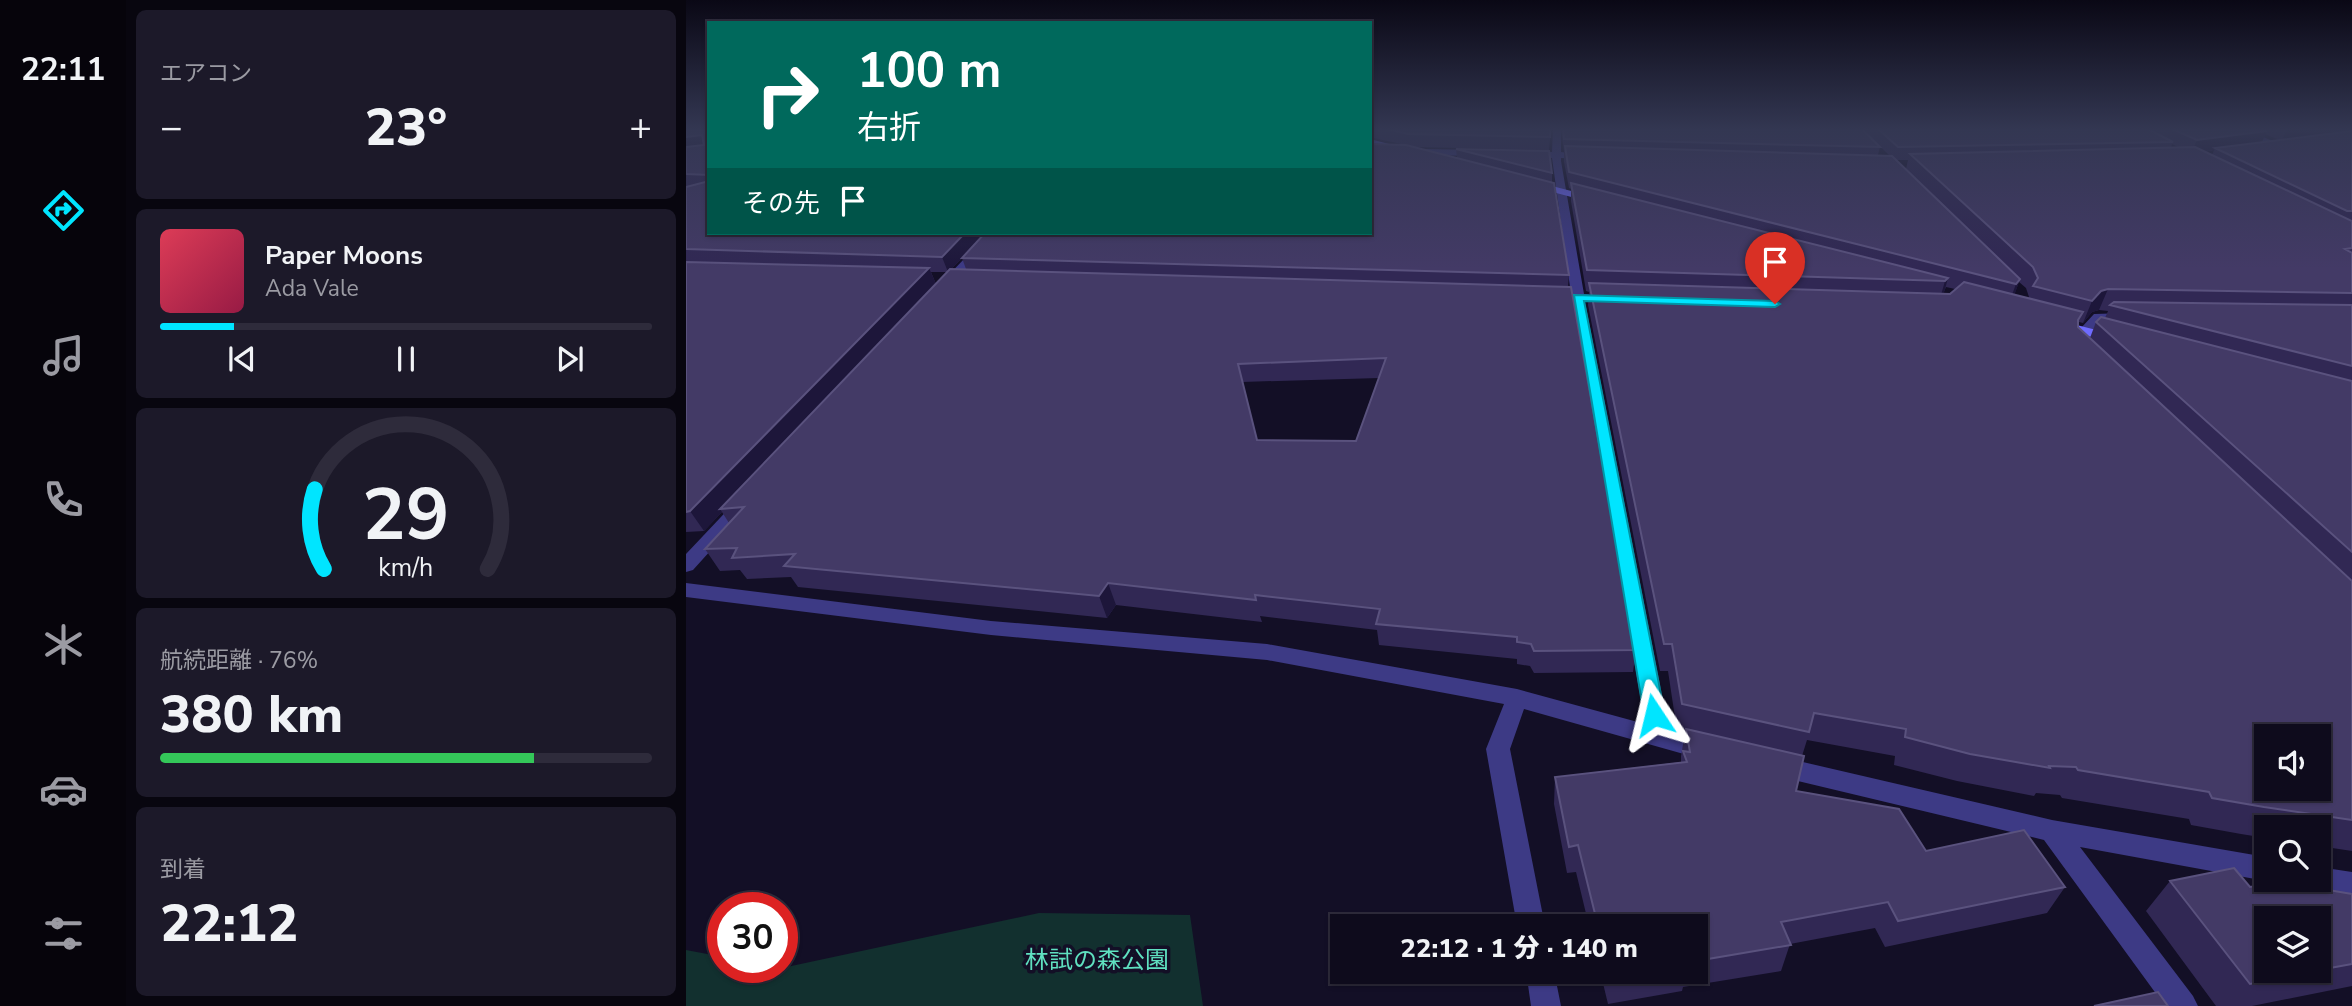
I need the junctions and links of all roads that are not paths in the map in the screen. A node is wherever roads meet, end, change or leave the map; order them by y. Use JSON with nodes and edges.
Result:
{"nodes":[{"id":1,"x":1560,"y":175,"type":"edge"},
{"id":2,"x":1516,"y":180,"type":"edge"},
{"id":3,"x":1563,"y":192,"type":"junction"},
{"id":4,"x":1602,"y":202,"type":"edge"},
{"id":5,"x":993,"y":235,"type":"edge"},
{"id":6,"x":936,"y":296,"type":"edge"},
{"id":7,"x":1536,"y":296,"type":"edge"},
{"id":8,"x":1578,"y":298,"type":"junction"},
{"id":9,"x":1630,"y":299,"type":"edge"},
{"id":10,"x":2138,"y":317,"type":"edge"},
{"id":11,"x":2052,"y":322,"type":"edge"},
{"id":12,"x":2086,"y":331,"type":"junction"},
{"id":13,"x":2126,"y":342,"type":"edge"},
{"id":14,"x":2095,"y":363,"type":"edge"},
{"id":15,"x":756,"y":490,"type":"edge"},
{"id":16,"x":686,"y":566,"type":"edge"},
{"id":17,"x":686,"y":590,"type":"edge"},
{"id":18,"x":1517,"y":698,"type":"junction"},
{"id":19,"x":1659,"y":739,"type":"junction"},
{"id":20,"x":1726,"y":755,"type":"edge"},
{"id":21,"x":1754,"y":761,"type":"edge"},
{"id":22,"x":2052,"y":831,"type":"junction"},
{"id":23,"x":2254,"y":867,"type":"edge"},
{"id":24,"x":2331,"y":881,"type":"edge"},
{"id":25,"x":2352,"y":885,"type":"edge"},
{"id":26,"x":1529,"y":914,"type":"edge"},
{"id":27,"x":1542,"y":984,"type":"edge"},
{"id":28,"x":1546,"y":1006,"type":"edge"},
{"id":29,"x":2183,"y":1006,"type":"edge"}],
"edges":[{"from":1,"to":3,"type":"street"},
{"from":2,"to":3,"type":"main road"},
{"from":3,"to":4,"type":"main road"},
{"from":3,"to":8,"type":"street"},
{"from":5,"to":6,"type":"street"},
{"from":7,"to":8,"type":"street"},
{"from":8,"to":9,"type":"street"},
{"from":8,"to":19,"type":"street"},
{"from":10,"to":12,"type":"street"},
{"from":11,"to":12,"type":"main road"},
{"from":12,"to":13,"type":"main road"},
{"from":12,"to":14,"type":"street"},
{"from":15,"to":16,"type":"street"},
{"from":17,"to":18,"type":"street"},
{"from":18,"to":19,"type":"street"},
{"from":18,"to":26,"type":"street"},
{"from":19,"to":20,"type":"street"},
{"from":21,"to":22,"type":"street"},
{"from":22,"to":23,"type":"street"},
{"from":22,"to":29,"type":"street"},
{"from":24,"to":25,"type":"street"},
{"from":27,"to":28,"type":"street"}]}
